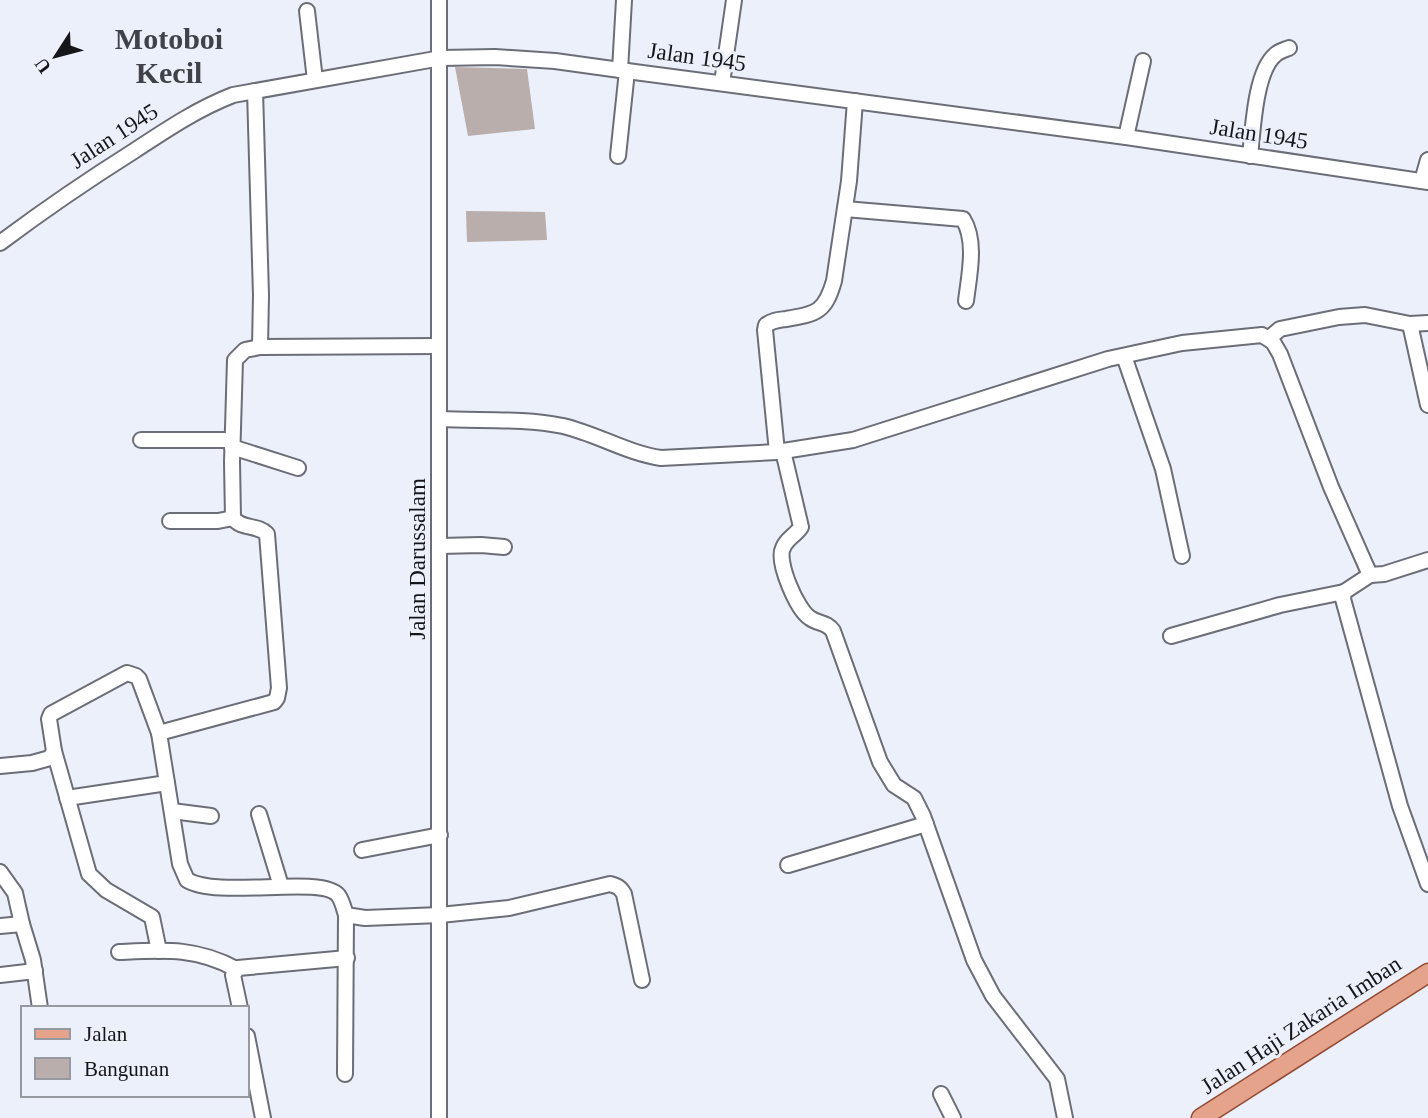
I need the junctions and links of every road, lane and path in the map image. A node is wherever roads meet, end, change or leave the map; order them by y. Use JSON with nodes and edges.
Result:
{"nodes":[{"id":1,"x":439,"y":0,"type":"edge"},
{"id":2,"x":624,"y":0,"type":"edge"},
{"id":3,"x":734,"y":0,"type":"edge"},
{"id":4,"x":307,"y":11,"type":"dead end"},
{"id":5,"x":1289,"y":48,"type":"dead end"},
{"id":6,"x":441,"y":58,"type":"junction"},
{"id":7,"x":1143,"y":61,"type":"dead end"},
{"id":8,"x":623,"y":70,"type":"junction"},
{"id":9,"x":315,"y":80,"type":"junction"},
{"id":10,"x":722,"y":83,"type":"junction"},
{"id":11,"x":255,"y":91,"type":"junction"},
{"id":12,"x":855,"y":101,"type":"junction"},
{"id":13,"x":1126,"y":137,"type":"junction"},
{"id":14,"x":618,"y":156,"type":"dead end"},
{"id":15,"x":1250,"y":156,"type":"junction"},
{"id":16,"x":1428,"y":160,"type":"edge"},
{"id":17,"x":1425,"y":181,"type":"edge"},
{"id":18,"x":845,"y":209,"type":"junction"},
{"id":19,"x":0,"y":243,"type":"edge"},
{"id":20,"x":966,"y":301,"type":"dead end"},
{"id":21,"x":1428,"y":323,"type":"edge"},
{"id":22,"x":1410,"y":324,"type":"junction"},
{"id":23,"x":1269,"y":338,"type":"junction"},
{"id":24,"x":439,"y":346,"type":"junction"},
{"id":25,"x":260,"y":347,"type":"junction"},
{"id":26,"x":1124,"y":356,"type":"junction"},
{"id":27,"x":1428,"y":405,"type":"edge"},
{"id":28,"x":440,"y":419,"type":"junction"},
{"id":29,"x":141,"y":440,"type":"dead end"},
{"id":30,"x":232,"y":443,"type":"junction"},
{"id":31,"x":780,"y":452,"type":"junction"},
{"id":32,"x":298,"y":468,"type":"dead end"},
{"id":33,"x":233,"y":518,"type":"junction"},
{"id":34,"x":170,"y":521,"type":"dead end"},
{"id":35,"x":440,"y":546,"type":"junction"},
{"id":36,"x":504,"y":547,"type":"dead end"},
{"id":37,"x":1182,"y":556,"type":"dead end"},
{"id":38,"x":1428,"y":560,"type":"edge"},
{"id":39,"x":1370,"y":575,"type":"junction"},
{"id":40,"x":1344,"y":593,"type":"junction"},
{"id":41,"x":1171,"y":636,"type":"dead end"},
{"id":42,"x":159,"y":733,"type":"junction"},
{"id":43,"x":54,"y":751,"type":"junction"},
{"id":44,"x":0,"y":766,"type":"edge"},
{"id":45,"x":167,"y":783,"type":"junction"},
{"id":46,"x":67,"y":798,"type":"junction"},
{"id":47,"x":172,"y":811,"type":"junction"},
{"id":48,"x":260,"y":814,"type":"dead end"},
{"id":49,"x":211,"y":816,"type":"dead end"},
{"id":50,"x":926,"y":824,"type":"junction"},
{"id":51,"x":440,"y":835,"type":"junction"},
{"id":52,"x":362,"y":850,"type":"dead end"},
{"id":53,"x":788,"y":865,"type":"dead end"},
{"id":54,"x":0,"y":872,"type":"edge"},
{"id":55,"x":1428,"y":884,"type":"edge"},
{"id":56,"x":281,"y":886,"type":"junction"},
{"id":57,"x":346,"y":915,"type":"junction"},
{"id":58,"x":440,"y":915,"type":"junction"},
{"id":59,"x":22,"y":924,"type":"junction"},
{"id":60,"x":0,"y":926,"type":"edge"},
{"id":61,"x":159,"y":951,"type":"junction"},
{"id":62,"x":119,"y":952,"type":"dead end"},
{"id":63,"x":347,"y":958,"type":"junction"},
{"id":64,"x":236,"y":969,"type":"junction"},
{"id":65,"x":35,"y":971,"type":"junction"},
{"id":66,"x":1428,"y":973,"type":"edge"},
{"id":67,"x":0,"y":975,"type":"edge"},
{"id":68,"x":642,"y":980,"type":"dead end"},
{"id":69,"x":40,"y":1006,"type":"edge"},
{"id":70,"x":240,"y":1006,"type":"edge"},
{"id":71,"x":248,"y":1041,"type":"edge"},
{"id":72,"x":345,"y":1074,"type":"dead end"},
{"id":73,"x":941,"y":1094,"type":"dead end"},
{"id":74,"x":1224,"y":1112,"type":"edge"},
{"id":75,"x":263,"y":1118,"type":"edge"},
{"id":76,"x":439,"y":1118,"type":"edge"},
{"id":77,"x":953,"y":1118,"type":"edge"},
{"id":78,"x":1065,"y":1118,"type":"edge"},
{"id":79,"x":1201,"y":1118,"type":"edge"}],
"edges":[{"from":1,"to":6,"type":"street","name":"Jalan Darussalam"},
{"from":2,"to":8,"type":"street"},
{"from":3,"to":10,"type":"street"},
{"from":4,"to":9,"type":"street"},
{"from":5,"to":15,"type":"street"},
{"from":6,"to":8,"type":"street","name":"Jalan 1945"},
{"from":6,"to":9,"type":"street","name":"Jalan 1945"},
{"from":6,"to":24,"type":"street","name":"Jalan Darussalam"},
{"from":7,"to":13,"type":"street"},
{"from":8,"to":10,"type":"street","name":"Jalan 1945"},
{"from":8,"to":14,"type":"street"},
{"from":9,"to":11,"type":"street","name":"Jalan 1945"},
{"from":10,"to":12,"type":"street","name":"Jalan 1945"},
{"from":11,"to":19,"type":"street","name":"Jalan 1945"},
{"from":11,"to":25,"type":"street"},
{"from":12,"to":13,"type":"street","name":"Jalan 1945"},
{"from":12,"to":18,"type":"street"},
{"from":13,"to":15,"type":"street","name":"Jalan 1945"},
{"from":15,"to":17,"type":"street","name":"Jalan 1945"},
{"from":16,"to":17,"type":"street"},
{"from":18,"to":20,"type":"street"},
{"from":18,"to":31,"type":"street"},
{"from":21,"to":22,"type":"street"},
{"from":22,"to":23,"type":"street"},
{"from":22,"to":27,"type":"street"},
{"from":23,"to":26,"type":"street"},
{"from":23,"to":39,"type":"street"},
{"from":24,"to":25,"type":"street"},
{"from":24,"to":28,"type":"street","name":"Jalan Darussalam"},
{"from":25,"to":30,"type":"street"},
{"from":26,"to":31,"type":"street"},
{"from":26,"to":37,"type":"street"},
{"from":28,"to":31,"type":"street"},
{"from":28,"to":35,"type":"street","name":"Jalan Darussalam"},
{"from":29,"to":30,"type":"street"},
{"from":30,"to":32,"type":"street"},
{"from":30,"to":33,"type":"street"},
{"from":31,"to":50,"type":"street"},
{"from":33,"to":34,"type":"street"},
{"from":33,"to":42,"type":"street"},
{"from":35,"to":36,"type":"street"},
{"from":35,"to":51,"type":"street","name":"Jalan Darussalam"},
{"from":38,"to":39,"type":"street"},
{"from":39,"to":40,"type":"street"},
{"from":40,"to":41,"type":"street"},
{"from":40,"to":55,"type":"street"},
{"from":42,"to":43,"type":"street"},
{"from":42,"to":45,"type":"street"},
{"from":43,"to":44,"type":"street"},
{"from":43,"to":46,"type":"street"},
{"from":45,"to":46,"type":"street"},
{"from":45,"to":47,"type":"street"},
{"from":46,"to":61,"type":"street"},
{"from":47,"to":49,"type":"street"},
{"from":47,"to":56,"type":"street"},
{"from":48,"to":56,"type":"street"},
{"from":50,"to":53,"type":"street"},
{"from":50,"to":78,"type":"street"},
{"from":51,"to":52,"type":"street"},
{"from":51,"to":58,"type":"street","name":"Jalan Darussalam"},
{"from":54,"to":59,"type":"street"},
{"from":56,"to":57,"type":"street"},
{"from":57,"to":58,"type":"street"},
{"from":57,"to":63,"type":"street"},
{"from":58,"to":68,"type":"street"},
{"from":58,"to":76,"type":"street","name":"Jalan Darussalam"},
{"from":59,"to":60,"type":"street"},
{"from":59,"to":65,"type":"street"},
{"from":61,"to":62,"type":"street"},
{"from":61,"to":64,"type":"street"},
{"from":63,"to":64,"type":"street"},
{"from":63,"to":72,"type":"street"},
{"from":64,"to":70,"type":"street"},
{"from":65,"to":67,"type":"street"},
{"from":65,"to":69,"type":"street"},
{"from":66,"to":74,"type":"main road","name":"Jalan Haji Zakaria Imban"},
{"from":71,"to":75,"type":"street"},
{"from":73,"to":77,"type":"street"},
{"from":74,"to":79,"type":"main road","name":"Jalan Haji Zakaria Imban"}]}
